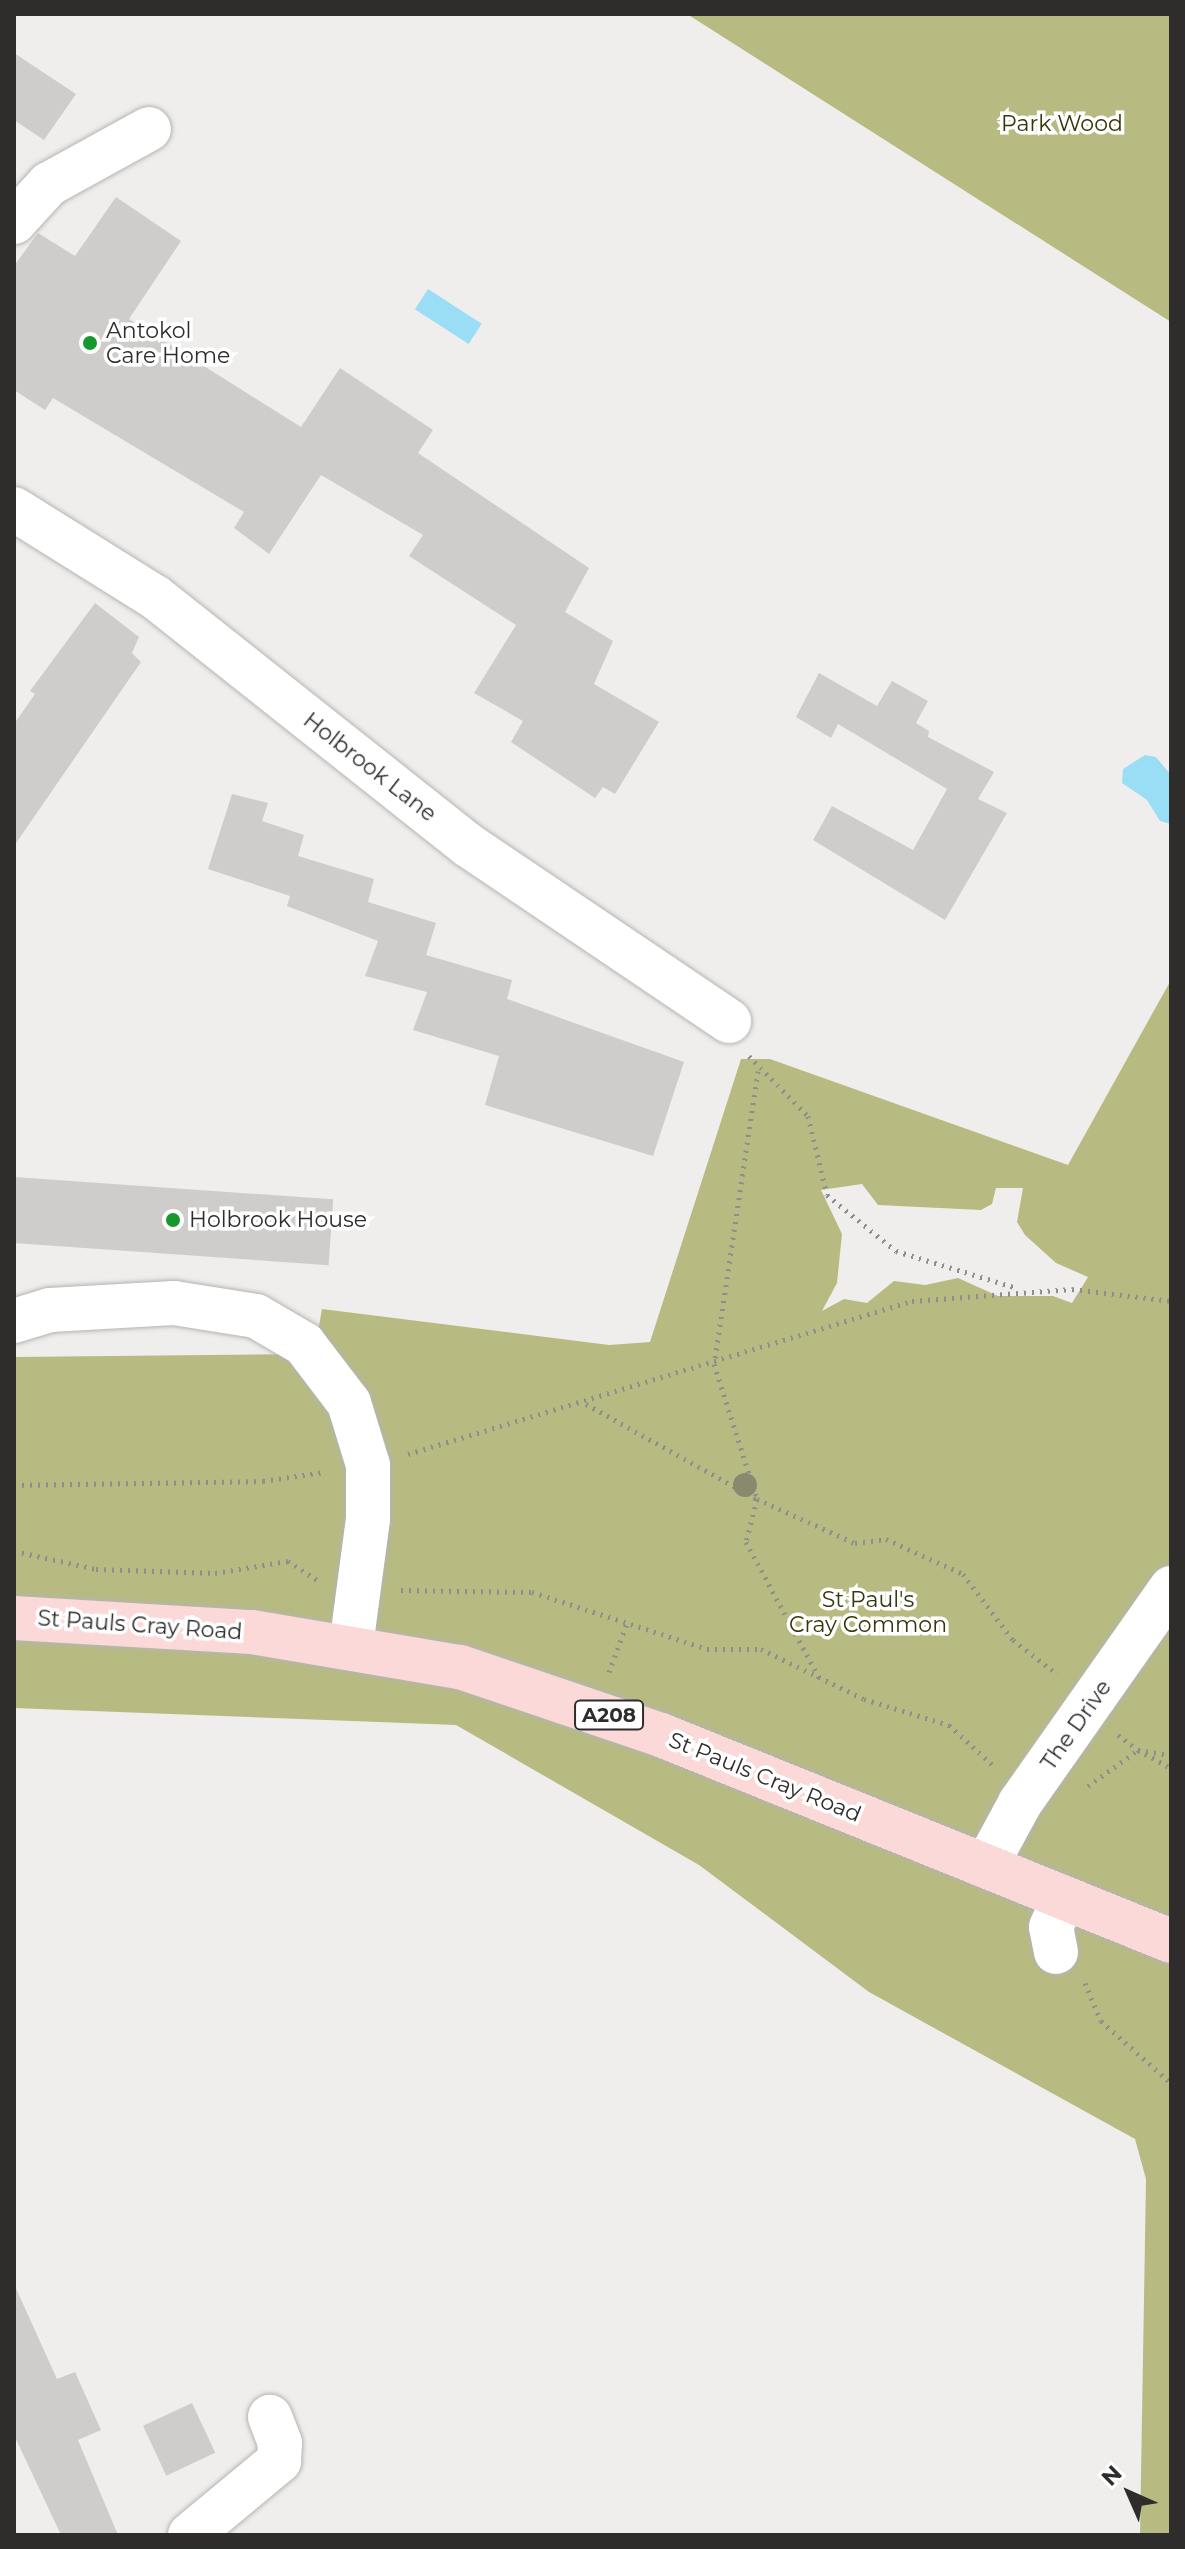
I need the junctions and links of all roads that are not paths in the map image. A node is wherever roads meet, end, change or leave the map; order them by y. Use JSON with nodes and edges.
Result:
{"nodes":[{"id":1,"x":149,"y":129,"type":"dead end"},
{"id":2,"x":14,"y":222,"type":"edge"},
{"id":3,"x":21,"y":529,"type":"edge"},
{"id":4,"x":729,"y":1021,"type":"road end"},
{"id":5,"x":14,"y":1321,"type":"edge"},
{"id":6,"x":1171,"y":1588,"type":"edge"},
{"id":7,"x":14,"y":1618,"type":"edge"},
{"id":8,"x":351,"y":1646,"type":"junction"},
{"id":9,"x":986,"y":1866,"type":"junction"},
{"id":10,"x":1063,"y":1900,"type":"junction"},
{"id":11,"x":1171,"y":1941,"type":"edge"},
{"id":12,"x":1056,"y":1952,"type":"dead end"},
{"id":13,"x":270,"y":2417,"type":"dead end"},
{"id":14,"x":190,"y":2535,"type":"edge"}],
"edges":[{"from":1,"to":2,"type":"street"},
{"from":3,"to":4,"type":"street","name":"Holbrook Lane"},
{"from":5,"to":8,"type":"street"},
{"from":6,"to":9,"type":"street","name":"The Drive"},
{"from":7,"to":8,"type":"main road","name":"St Pauls Cray Road","number":"A208"},
{"from":8,"to":9,"type":"main road","name":"St Pauls Cray Road","number":"A208"},
{"from":9,"to":10,"type":"main road","name":"St Pauls Cray Road","number":"A208"},
{"from":10,"to":11,"type":"main road","name":"St Pauls Cray Road","number":"A208"},
{"from":10,"to":12,"type":"street"},
{"from":13,"to":14,"type":"street"}]}
